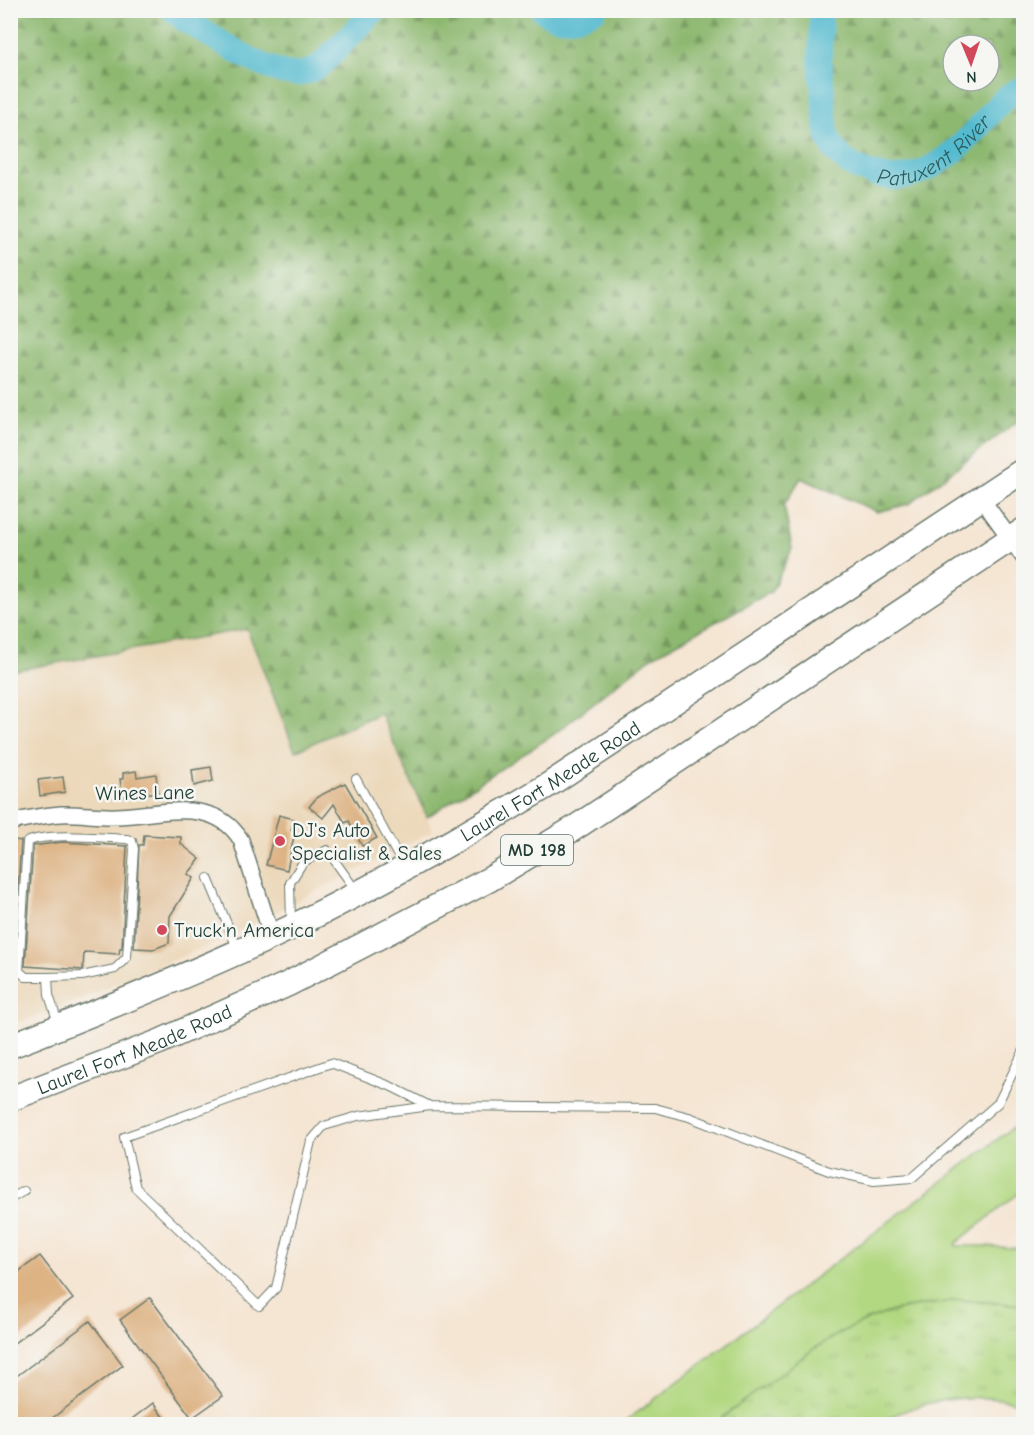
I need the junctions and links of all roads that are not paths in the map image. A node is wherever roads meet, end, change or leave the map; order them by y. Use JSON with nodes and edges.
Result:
{"nodes":[{"id":1,"x":1023,"y":470,"type":"edge"},
{"id":2,"x":981,"y":498,"type":"junction"},
{"id":3,"x":1019,"y":542,"type":"edge"},
{"id":4,"x":356,"y":779,"type":"dead end"},
{"id":5,"x":10,"y":822,"type":"edge"},
{"id":6,"x":405,"y":868,"type":"junction"},
{"id":7,"x":208,"y":878,"type":"dead end"},
{"id":8,"x":357,"y":893,"type":"junction"},
{"id":9,"x":281,"y":932,"type":"junction"},
{"id":10,"x":239,"y":951,"type":"junction"},
{"id":11,"x":48,"y":977,"type":"junction"},
{"id":12,"x":60,"y":1027,"type":"junction"},
{"id":13,"x":10,"y":1046,"type":"edge"},
{"id":14,"x":1023,"y":1050,"type":"edge"},
{"id":15,"x":10,"y":1100,"type":"edge"},
{"id":16,"x":430,"y":1106,"type":"junction"},
{"id":17,"x":24,"y":1191,"type":"dead end"},
{"id":18,"x":10,"y":1199,"type":"edge"}],
"edges":[{"from":1,"to":2,"type":"main road","name":"Laurel Fort Meade Road","number":"MD 198"},
{"from":2,"to":3,"type":"street"},
{"from":2,"to":6,"type":"main road","name":"Laurel Fort Meade Road","number":"MD 198"},
{"from":3,"to":15,"type":"main road","name":"Laurel Fort Meade Road","number":"MD 198"},
{"from":4,"to":6,"type":"lane"},
{"from":5,"to":9,"type":"street","name":"Wines Lane"},
{"from":6,"to":8,"type":"main road","name":"Laurel Fort Meade Road","number":"MD 198"},
{"from":7,"to":10,"type":"lane"},
{"from":8,"to":9,"type":"main road","name":"Laurel Fort Meade Road","number":"MD 198"},
{"from":8,"to":9,"type":"lane"},
{"from":9,"to":10,"type":"main road","name":"Laurel Fort Meade Road","number":"MD 198"},
{"from":10,"to":12,"type":"main road","name":"Laurel Fort Meade Road","number":"MD 198"},
{"from":11,"to":11,"type":"lane"},
{"from":11,"to":12,"type":"lane"},
{"from":12,"to":13,"type":"main road","name":"Laurel Fort Meade Road","number":"MD 198"},
{"from":14,"to":16,"type":"lane"},
{"from":16,"to":16,"type":"lane"},
{"from":17,"to":18,"type":"lane"}]}
